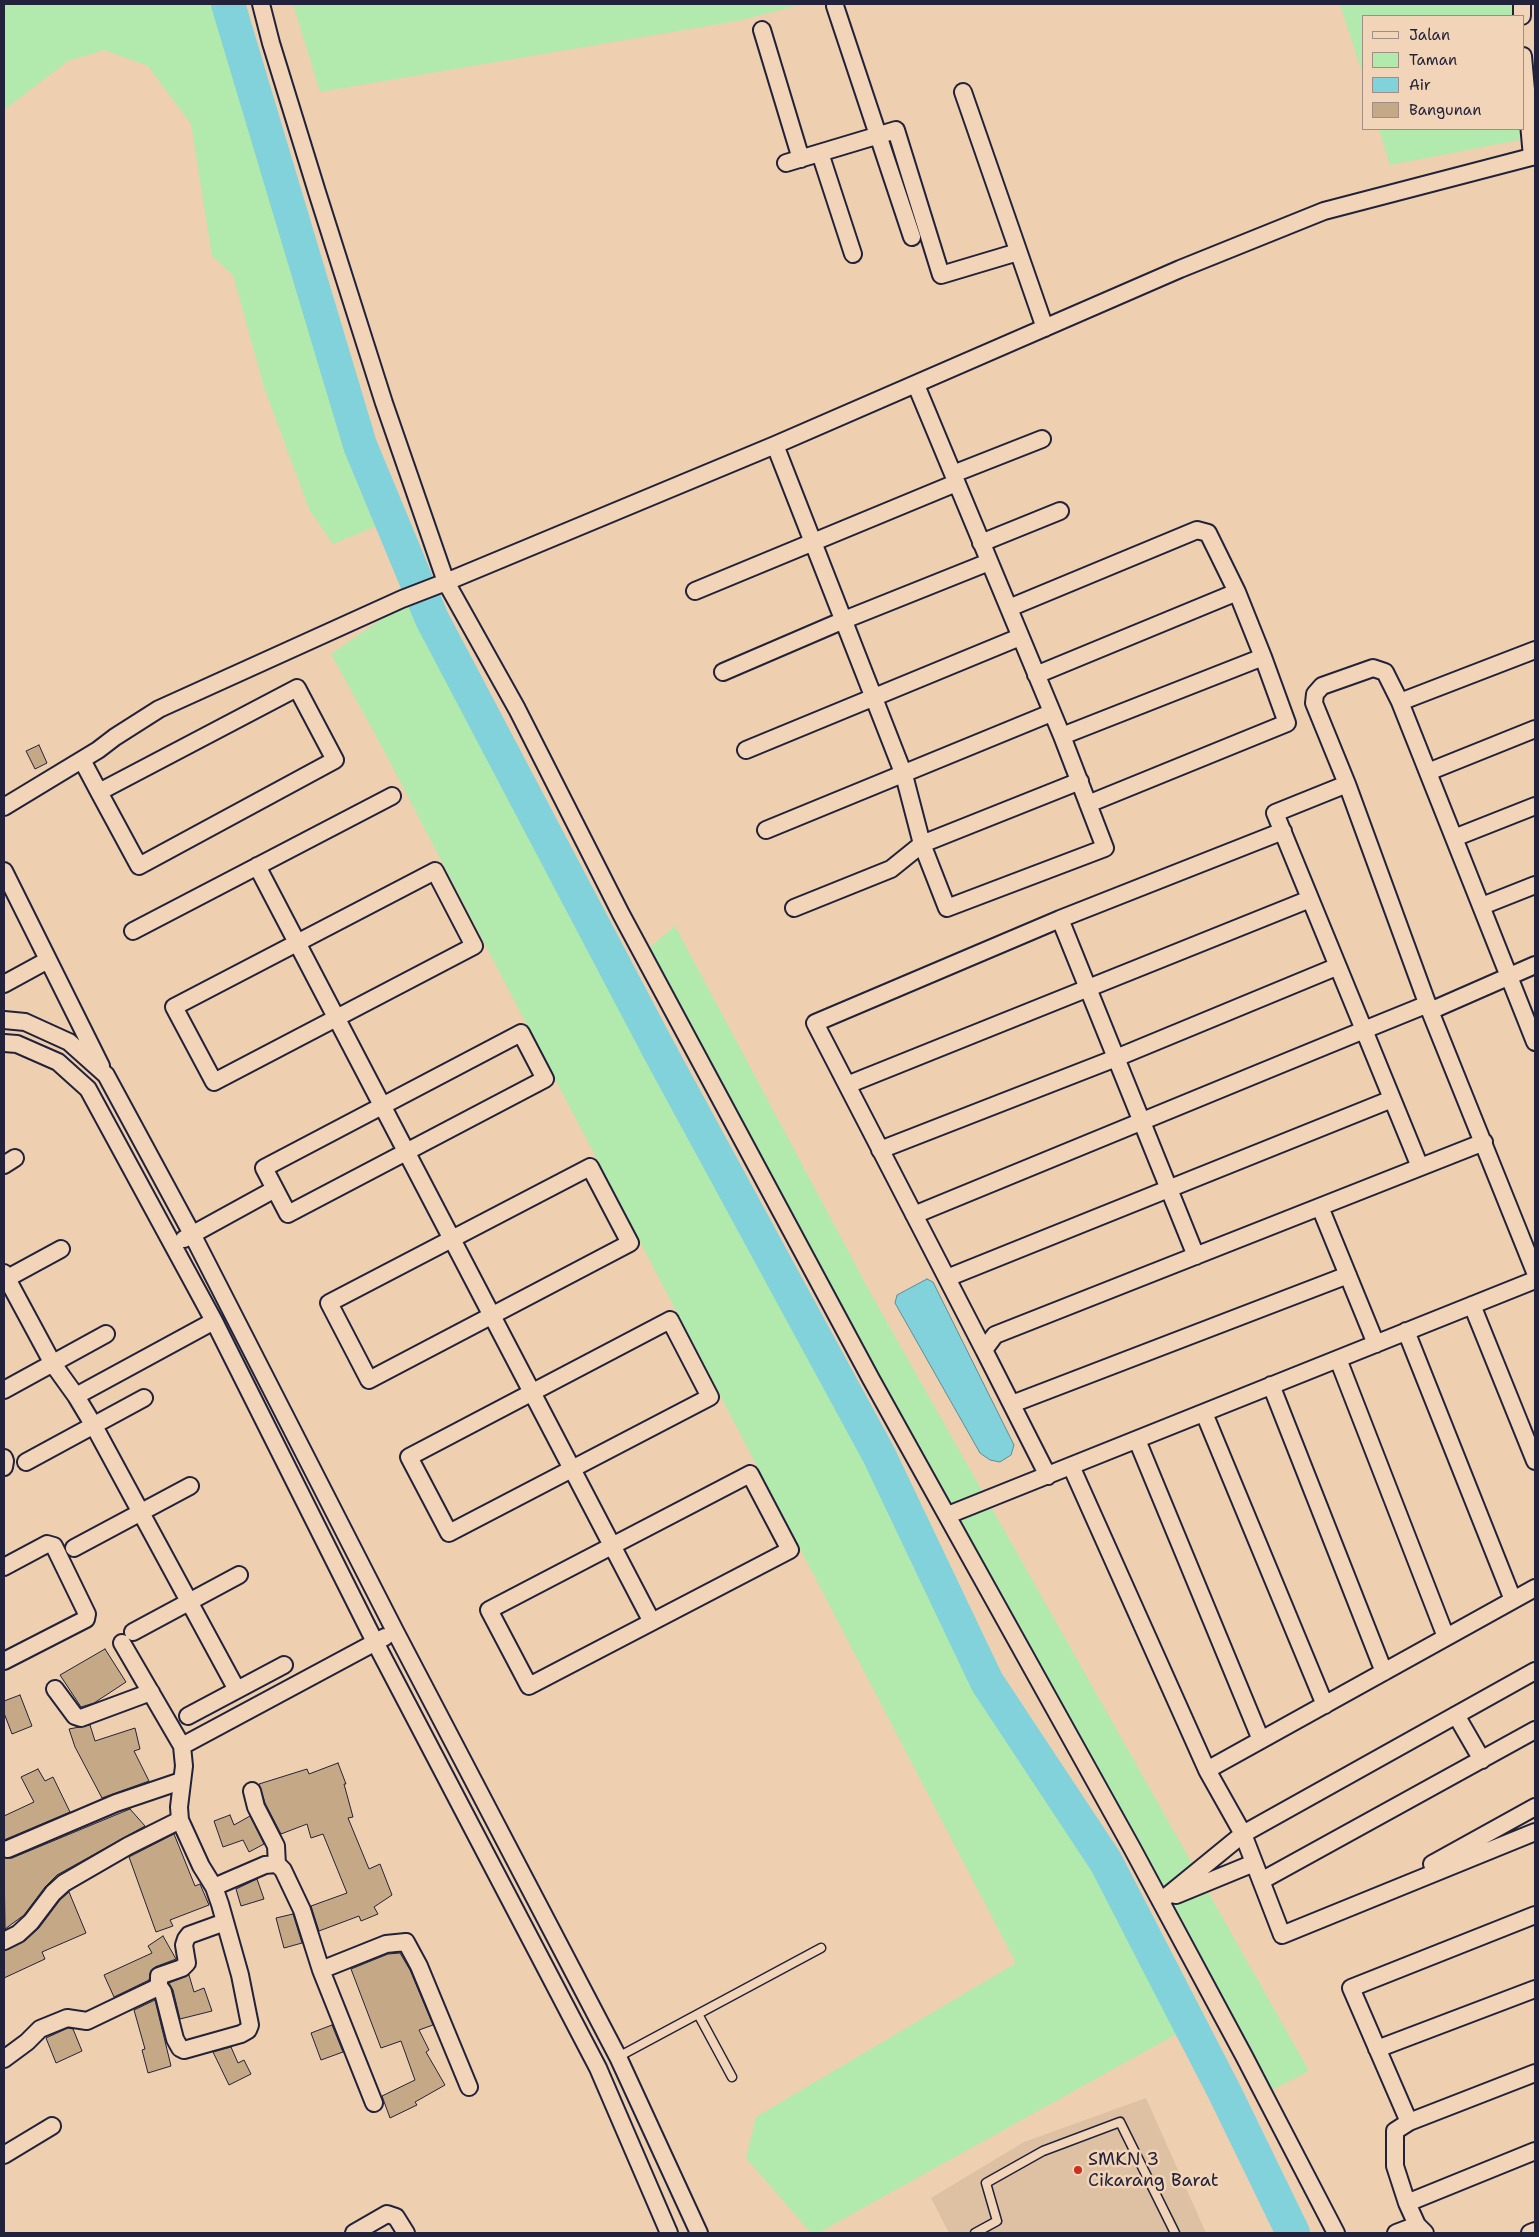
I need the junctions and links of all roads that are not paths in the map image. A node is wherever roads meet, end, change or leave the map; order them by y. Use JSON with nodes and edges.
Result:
{"nodes":[{"id":1,"x":261,"y":4,"type":"edge"},
{"id":2,"x":835,"y":6,"type":"dead end"},
{"id":3,"x":762,"y":30,"type":"dead end"},
{"id":4,"x":1524,"y":65,"type":"edge"},
{"id":5,"x":963,"y":92,"type":"dead end"},
{"id":6,"x":878,"y":136,"type":"junction"},
{"id":7,"x":820,"y":153,"type":"junction"},
{"id":8,"x":1534,"y":157,"type":"edge"},
{"id":9,"x":912,"y":237,"type":"dead end"},
{"id":10,"x":1018,"y":252,"type":"junction"},
{"id":11,"x":852,"y":254,"type":"dead end"},
{"id":12,"x":1045,"y":328,"type":"junction"},
{"id":13,"x":916,"y":385,"type":"junction"},
{"id":14,"x":1042,"y":439,"type":"dead end"},
{"id":15,"x":775,"y":445,"type":"junction"},
{"id":16,"x":954,"y":478,"type":"junction"},
{"id":17,"x":1060,"y":511,"type":"dead end"},
{"id":18,"x":981,"y":542,"type":"junction"},
{"id":19,"x":813,"y":543,"type":"junction"},
{"id":20,"x":989,"y":562,"type":"junction"},
{"id":21,"x":441,"y":584,"type":"junction"},
{"id":22,"x":695,"y":591,"type":"dead end"},
{"id":23,"x":1237,"y":592,"type":"junction"},
{"id":24,"x":1009,"y":608,"type":"junction"},
{"id":25,"x":844,"y":620,"type":"junction"},
{"id":26,"x":1020,"y":637,"type":"junction"},
{"id":27,"x":1535,"y":650,"type":"edge"},
{"id":28,"x":1263,"y":657,"type":"junction"},
{"id":29,"x":723,"y":672,"type":"dead end"},
{"id":30,"x":1036,"y":675,"type":"junction"},
{"id":31,"x":874,"y":696,"type":"junction"},
{"id":32,"x":1400,"y":702,"type":"junction"},
{"id":33,"x":1051,"y":714,"type":"junction"},
{"id":34,"x":1535,"y":729,"type":"edge"},
{"id":35,"x":1062,"y":736,"type":"junction"},
{"id":36,"x":746,"y":750,"type":"dead end"},
{"id":37,"x":82,"y":760,"type":"junction"},
{"id":38,"x":1428,"y":772,"type":"junction"},
{"id":39,"x":904,"y":775,"type":"junction"},
{"id":40,"x":1080,"y":781,"type":"junction"},
{"id":41,"x":1347,"y":784,"type":"junction"},
{"id":42,"x":99,"y":792,"type":"junction"},
{"id":43,"x":392,"y":796,"type":"dead end"},
{"id":44,"x":1088,"y":804,"type":"junction"},
{"id":45,"x":1535,"y":806,"type":"edge"},
{"id":46,"x":4,"y":807,"type":"edge"},
{"id":47,"x":766,"y":830,"type":"dead end"},
{"id":48,"x":1283,"y":832,"type":"junction"},
{"id":49,"x":1454,"y":838,"type":"junction"},
{"id":50,"x":922,"y":844,"type":"junction"},
{"id":51,"x":257,"y":866,"type":"junction"},
{"id":52,"x":4,"y":871,"type":"edge"},
{"id":53,"x":1535,"y":885,"type":"edge"},
{"id":54,"x":1310,"y":900,"type":"junction"},
{"id":55,"x":1482,"y":906,"type":"junction"},
{"id":56,"x":794,"y":908,"type":"dead end"},
{"id":57,"x":1060,"y":919,"type":"junction"},
{"id":58,"x":134,"y":931,"type":"dead end"},
{"id":59,"x":297,"y":943,"type":"junction"},
{"id":60,"x":48,"y":960,"type":"junction"},
{"id":61,"x":1535,"y":966,"type":"edge"},
{"id":62,"x":1336,"y":967,"type":"junction"},
{"id":63,"x":1510,"y":976,"type":"junction"},
{"id":64,"x":4,"y":984,"type":"edge"},
{"id":65,"x":1088,"y":987,"type":"junction"},
{"id":66,"x":1429,"y":1007,"type":"junction"},
{"id":67,"x":336,"y":1018,"type":"junction"},
{"id":68,"x":4,"y":1020,"type":"edge"},
{"id":69,"x":1364,"y":1030,"type":"junction"},
{"id":70,"x":1535,"y":1040,"type":"edge"},
{"id":71,"x":4,"y":1043,"type":"edge"},
{"id":72,"x":1116,"y":1058,"type":"junction"},
{"id":73,"x":106,"y":1075,"type":"junction"},
{"id":74,"x":847,"y":1086,"type":"junction"},
{"id":75,"x":1392,"y":1099,"type":"junction"},
{"id":76,"x":382,"y":1106,"type":"junction"},
{"id":77,"x":1142,"y":1121,"type":"junction"},
{"id":78,"x":1484,"y":1142,"type":"junction"},
{"id":79,"x":880,"y":1150,"type":"junction"},
{"id":80,"x":406,"y":1152,"type":"junction"},
{"id":81,"x":1420,"y":1167,"type":"junction"},
{"id":82,"x":1169,"y":1188,"type":"junction"},
{"id":83,"x":275,"y":1189,"type":"junction"},
{"id":84,"x":1320,"y":1207,"type":"junction"},
{"id":85,"x":914,"y":1215,"type":"junction"},
{"id":86,"x":192,"y":1234,"type":"junction"},
{"id":87,"x":452,"y":1239,"type":"junction"},
{"id":88,"x":174,"y":1244,"type":"junction"},
{"id":89,"x":61,"y":1249,"type":"dead end"},
{"id":90,"x":1196,"y":1256,"type":"junction"},
{"id":91,"x":1535,"y":1272,"type":"edge"},
{"id":92,"x":1348,"y":1275,"type":"junction"},
{"id":93,"x":5,"y":1277,"type":"edge"},
{"id":94,"x":947,"y":1278,"type":"junction"},
{"id":95,"x":1535,"y":1280,"type":"edge"},
{"id":96,"x":1472,"y":1305,"type":"junction"},
{"id":97,"x":491,"y":1315,"type":"junction"},
{"id":98,"x":214,"y":1321,"type":"junction"},
{"id":99,"x":1406,"y":1331,"type":"junction"},
{"id":100,"x":106,"y":1334,"type":"dead end"},
{"id":101,"x":1376,"y":1344,"type":"junction"},
{"id":102,"x":984,"y":1350,"type":"junction"},
{"id":103,"x":1338,"y":1359,"type":"junction"},
{"id":104,"x":53,"y":1364,"type":"junction"},
{"id":105,"x":1272,"y":1386,"type":"junction"},
{"id":106,"x":4,"y":1390,"type":"edge"},
{"id":107,"x":532,"y":1393,"type":"junction"},
{"id":108,"x":76,"y":1396,"type":"junction"},
{"id":109,"x":144,"y":1398,"type":"dead end"},
{"id":110,"x":1012,"y":1404,"type":"junction"},
{"id":111,"x":1204,"y":1413,"type":"junction"},
{"id":112,"x":94,"y":1426,"type":"junction"},
{"id":113,"x":1136,"y":1440,"type":"junction"},
{"id":114,"x":4,"y":1458,"type":"edge"},
{"id":115,"x":1535,"y":1461,"type":"edge"},
{"id":116,"x":26,"y":1462,"type":"dead end"},
{"id":117,"x":1071,"y":1466,"type":"junction"},
{"id":118,"x":4,"y":1467,"type":"edge"},
{"id":119,"x":572,"y":1470,"type":"junction"},
{"id":120,"x":1048,"y":1476,"type":"junction"},
{"id":121,"x":190,"y":1486,"type":"dead end"},
{"id":122,"x":142,"y":1512,"type":"junction"},
{"id":123,"x":948,"y":1515,"type":"junction"},
{"id":124,"x":612,"y":1546,"type":"junction"},
{"id":125,"x":74,"y":1548,"type":"dead end"},
{"id":126,"x":4,"y":1567,"type":"edge"},
{"id":127,"x":239,"y":1575,"type":"dead end"},
{"id":128,"x":1535,"y":1588,"type":"edge"},
{"id":129,"x":1513,"y":1600,"type":"junction"},
{"id":130,"x":190,"y":1602,"type":"junction"},
{"id":131,"x":652,"y":1622,"type":"junction"},
{"id":132,"x":395,"y":1631,"type":"junction"},
{"id":133,"x":1446,"y":1637,"type":"junction"},
{"id":134,"x":375,"y":1642,"type":"junction"},
{"id":135,"x":4,"y":1661,"type":"edge"},
{"id":136,"x":284,"y":1665,"type":"dead end"},
{"id":137,"x":1535,"y":1671,"type":"edge"},
{"id":138,"x":1384,"y":1672,"type":"junction"},
{"id":139,"x":55,"y":1689,"type":"dead end"},
{"id":140,"x":237,"y":1690,"type":"junction"},
{"id":141,"x":151,"y":1692,"type":"junction"},
{"id":142,"x":1325,"y":1705,"type":"junction"},
{"id":143,"x":1456,"y":1715,"type":"junction"},
{"id":144,"x":188,"y":1716,"type":"dead end"},
{"id":145,"x":1535,"y":1730,"type":"edge"},
{"id":146,"x":1261,"y":1740,"type":"junction"},
{"id":147,"x":182,"y":1746,"type":"junction"},
{"id":148,"x":1482,"y":1760,"type":"junction"},
{"id":149,"x":1207,"y":1770,"type":"junction"},
{"id":150,"x":181,"y":1781,"type":"junction"},
{"id":151,"x":252,"y":1791,"type":"dead end"},
{"id":152,"x":1535,"y":1807,"type":"edge"},
{"id":153,"x":180,"y":1820,"type":"junction"},
{"id":154,"x":1535,"y":1832,"type":"edge"},
{"id":155,"x":1243,"y":1834,"type":"junction"},
{"id":156,"x":8,"y":1849,"type":"dead end"},
{"id":157,"x":1254,"y":1863,"type":"junction"},
{"id":158,"x":277,"y":1865,"type":"junction"},
{"id":159,"x":1261,"y":1881,"type":"junction"},
{"id":160,"x":214,"y":1887,"type":"junction"},
{"id":161,"x":1369,"y":1900,"type":"junction"},
{"id":162,"x":1160,"y":1901,"type":"junction"},
{"id":163,"x":1535,"y":1915,"type":"edge"},
{"id":164,"x":225,"y":1922,"type":"junction"},
{"id":165,"x":4,"y":1941,"type":"edge"},
{"id":166,"x":821,"y":1948,"type":"dead end"},
{"id":167,"x":321,"y":1970,"type":"junction"},
{"id":168,"x":158,"y":1985,"type":"junction"},
{"id":169,"x":1535,"y":1988,"type":"edge"},
{"id":170,"x":698,"y":2014,"type":"junction"},
{"id":171,"x":1377,"y":2049,"type":"junction"},
{"id":172,"x":618,"y":2057,"type":"junction"},
{"id":173,"x":4,"y":2059,"type":"edge"},
{"id":174,"x":1535,"y":2073,"type":"edge"},
{"id":175,"x":732,"y":2077,"type":"dead end"},
{"id":176,"x":469,"y":2087,"type":"dead end"},
{"id":177,"x":374,"y":2103,"type":"dead end"},
{"id":178,"x":1409,"y":2122,"type":"junction"},
{"id":179,"x":52,"y":2126,"type":"dead end"},
{"id":180,"x":1535,"y":2151,"type":"edge"},
{"id":181,"x":4,"y":2155,"type":"edge"},
{"id":182,"x":1407,"y":2203,"type":"junction"},
{"id":183,"x":1421,"y":2229,"type":"edge"},
{"id":184,"x":1535,"y":2231,"type":"edge"},
{"id":185,"x":354,"y":2233,"type":"edge"},
{"id":186,"x":406,"y":2233,"type":"edge"},
{"id":187,"x":669,"y":2233,"type":"edge"},
{"id":188,"x":699,"y":2233,"type":"edge"},
{"id":189,"x":975,"y":2233,"type":"edge"},
{"id":190,"x":1175,"y":2233,"type":"edge"},
{"id":191,"x":1336,"y":2233,"type":"edge"},
{"id":192,"x":1396,"y":2233,"type":"edge"},
{"id":193,"x":1530,"y":2233,"type":"edge"}],
"edges":[{"from":1,"to":21,"type":"street"},
{"from":2,"to":6,"type":"street"},
{"from":3,"to":7,"type":"street"},
{"from":4,"to":8,"type":"street"},
{"from":5,"to":10,"type":"street"},
{"from":6,"to":7,"type":"street"},
{"from":6,"to":9,"type":"street"},
{"from":6,"to":10,"type":"street"},
{"from":7,"to":11,"type":"street"},
{"from":8,"to":12,"type":"street"},
{"from":10,"to":12,"type":"street"},
{"from":12,"to":13,"type":"street"},
{"from":13,"to":15,"type":"street"},
{"from":13,"to":16,"type":"street"},
{"from":14,"to":16,"type":"street"},
{"from":15,"to":19,"type":"street"},
{"from":15,"to":21,"type":"street"},
{"from":16,"to":18,"type":"street"},
{"from":16,"to":19,"type":"street"},
{"from":17,"to":18,"type":"street"},
{"from":18,"to":20,"type":"street"},
{"from":19,"to":22,"type":"street"},
{"from":19,"to":25,"type":"street"},
{"from":20,"to":24,"type":"street"},
{"from":20,"to":25,"type":"street"},
{"from":21,"to":37,"type":"street"},
{"from":21,"to":123,"type":"street"},
{"from":23,"to":24,"type":"street"},
{"from":23,"to":28,"type":"street"},
{"from":23,"to":30,"type":"street"},
{"from":24,"to":26,"type":"street"},
{"from":25,"to":29,"type":"street"},
{"from":25,"to":31,"type":"street"},
{"from":26,"to":30,"type":"street"},
{"from":26,"to":31,"type":"street"},
{"from":27,"to":32,"type":"street"},
{"from":28,"to":35,"type":"street"},
{"from":28,"to":44,"type":"street"},
{"from":30,"to":33,"type":"street"},
{"from":31,"to":36,"type":"street"},
{"from":31,"to":39,"type":"street"},
{"from":32,"to":38,"type":"street"},
{"from":32,"to":41,"type":"street"},
{"from":33,"to":35,"type":"street"},
{"from":33,"to":39,"type":"street"},
{"from":34,"to":38,"type":"street"},
{"from":35,"to":40,"type":"street"},
{"from":37,"to":42,"type":"street"},
{"from":37,"to":46,"type":"street"},
{"from":38,"to":49,"type":"street"},
{"from":39,"to":47,"type":"street"},
{"from":39,"to":50,"type":"street"},
{"from":40,"to":44,"type":"street"},
{"from":40,"to":50,"type":"street"},
{"from":41,"to":48,"type":"street"},
{"from":41,"to":66,"type":"street"},
{"from":42,"to":42,"type":"street"},
{"from":43,"to":51,"type":"street"},
{"from":44,"to":50,"type":"street"},
{"from":45,"to":49,"type":"street"},
{"from":48,"to":54,"type":"street"},
{"from":48,"to":57,"type":"street"},
{"from":49,"to":55,"type":"street"},
{"from":50,"to":56,"type":"street"},
{"from":51,"to":58,"type":"street"},
{"from":51,"to":59,"type":"street"},
{"from":52,"to":60,"type":"street"},
{"from":53,"to":55,"type":"street"},
{"from":54,"to":62,"type":"street"},
{"from":54,"to":65,"type":"street"},
{"from":55,"to":63,"type":"street"},
{"from":57,"to":65,"type":"street"},
{"from":57,"to":74,"type":"street"},
{"from":59,"to":67,"type":"street"},
{"from":59,"to":67,"type":"street"},
{"from":59,"to":67,"type":"street"},
{"from":60,"to":64,"type":"street"},
{"from":60,"to":73,"type":"street"},
{"from":61,"to":63,"type":"street"},
{"from":62,"to":69,"type":"street"},
{"from":62,"to":72,"type":"street"},
{"from":63,"to":66,"type":"street"},
{"from":63,"to":70,"type":"street"},
{"from":65,"to":72,"type":"street"},
{"from":65,"to":74,"type":"street"},
{"from":66,"to":69,"type":"street"},
{"from":66,"to":78,"type":"street"},
{"from":67,"to":76,"type":"street"},
{"from":68,"to":73,"type":"street"},
{"from":69,"to":75,"type":"street"},
{"from":69,"to":77,"type":"street"},
{"from":71,"to":88,"type":"street"},
{"from":72,"to":77,"type":"street"},
{"from":72,"to":79,"type":"street"},
{"from":73,"to":86,"type":"street"},
{"from":74,"to":79,"type":"street"},
{"from":75,"to":81,"type":"street"},
{"from":75,"to":82,"type":"street"},
{"from":76,"to":80,"type":"street"},
{"from":76,"to":80,"type":"street"},
{"from":76,"to":83,"type":"street"},
{"from":77,"to":82,"type":"street"},
{"from":77,"to":85,"type":"street"},
{"from":78,"to":81,"type":"street"},
{"from":78,"to":91,"type":"street"},
{"from":79,"to":85,"type":"street"},
{"from":80,"to":83,"type":"street"},
{"from":80,"to":87,"type":"street"},
{"from":81,"to":84,"type":"street"},
{"from":82,"to":90,"type":"street"},
{"from":82,"to":94,"type":"street"},
{"from":83,"to":86,"type":"street"},
{"from":84,"to":90,"type":"street"},
{"from":84,"to":92,"type":"street"},
{"from":85,"to":94,"type":"street"},
{"from":86,"to":88,"type":"street"},
{"from":86,"to":132,"type":"street"},
{"from":87,"to":97,"type":"street"},
{"from":87,"to":97,"type":"street"},
{"from":87,"to":97,"type":"street"},
{"from":88,"to":98,"type":"street"},
{"from":89,"to":93,"type":"street"},
{"from":90,"to":102,"type":"street"},
{"from":92,"to":101,"type":"street"},
{"from":92,"to":110,"type":"street"},
{"from":93,"to":104,"type":"street"},
{"from":94,"to":102,"type":"street"},
{"from":95,"to":96,"type":"street"},
{"from":96,"to":99,"type":"street"},
{"from":96,"to":115,"type":"street"},
{"from":97,"to":107,"type":"street"},
{"from":98,"to":108,"type":"street"},
{"from":98,"to":134,"type":"street"},
{"from":99,"to":101,"type":"street"},
{"from":99,"to":129,"type":"street"},
{"from":100,"to":104,"type":"street"},
{"from":101,"to":103,"type":"street"},
{"from":102,"to":110,"type":"street"},
{"from":103,"to":105,"type":"street"},
{"from":103,"to":133,"type":"street"},
{"from":104,"to":106,"type":"street"},
{"from":104,"to":108,"type":"street"},
{"from":105,"to":111,"type":"street"},
{"from":105,"to":138,"type":"street"},
{"from":107,"to":119,"type":"street"},
{"from":107,"to":119,"type":"street"},
{"from":107,"to":119,"type":"street"},
{"from":108,"to":112,"type":"street"},
{"from":109,"to":112,"type":"street"},
{"from":110,"to":120,"type":"street"},
{"from":111,"to":113,"type":"street"},
{"from":111,"to":142,"type":"street"},
{"from":112,"to":116,"type":"street"},
{"from":112,"to":122,"type":"street"},
{"from":113,"to":117,"type":"street"},
{"from":113,"to":146,"type":"street"},
{"from":114,"to":118,"type":"street"},
{"from":117,"to":120,"type":"street"},
{"from":117,"to":149,"type":"street"},
{"from":119,"to":124,"type":"street"},
{"from":120,"to":123,"type":"street"},
{"from":121,"to":122,"type":"street"},
{"from":122,"to":125,"type":"street"},
{"from":122,"to":130,"type":"street"},
{"from":123,"to":162,"type":"street"},
{"from":124,"to":131,"type":"street"},
{"from":124,"to":131,"type":"street"},
{"from":124,"to":131,"type":"street"},
{"from":126,"to":135,"type":"street"},
{"from":127,"to":130,"type":"street"},
{"from":128,"to":129,"type":"street"},
{"from":129,"to":133,"type":"street"},
{"from":130,"to":140,"type":"street"},
{"from":130,"to":141,"type":"street"},
{"from":132,"to":134,"type":"street"},
{"from":132,"to":172,"type":"street"},
{"from":133,"to":138,"type":"street"},
{"from":134,"to":147,"type":"street"},
{"from":134,"to":187,"type":"street"},
{"from":136,"to":140,"type":"street"},
{"from":137,"to":143,"type":"street"},
{"from":138,"to":142,"type":"street"},
{"from":139,"to":141,"type":"street"},
{"from":140,"to":144,"type":"street"},
{"from":141,"to":147,"type":"street"},
{"from":142,"to":146,"type":"street"},
{"from":143,"to":148,"type":"street"},
{"from":143,"to":155,"type":"street"},
{"from":145,"to":148,"type":"street"},
{"from":146,"to":149,"type":"street"},
{"from":147,"to":150,"type":"street"},
{"from":148,"to":159,"type":"street"},
{"from":149,"to":155,"type":"street"},
{"from":150,"to":153,"type":"street"},
{"from":150,"to":156,"type":"street"},
{"from":151,"to":158,"type":"street"},
{"from":152,"to":161,"type":"street"},
{"from":153,"to":160,"type":"street"},
{"from":153,"to":165,"type":"street"},
{"from":154,"to":161,"type":"street"},
{"from":155,"to":157,"type":"street"},
{"from":155,"to":162,"type":"street"},
{"from":157,"to":159,"type":"street"},
{"from":157,"to":162,"type":"street"},
{"from":158,"to":160,"type":"street"},
{"from":158,"to":167,"type":"street"},
{"from":159,"to":161,"type":"street"},
{"from":160,"to":164,"type":"street"},
{"from":162,"to":191,"type":"street"},
{"from":163,"to":171,"type":"street"},
{"from":164,"to":168,"type":"street"},
{"from":164,"to":168,"type":"street"},
{"from":166,"to":170,"type":"lane"},
{"from":167,"to":176,"type":"street"},
{"from":167,"to":177,"type":"street"},
{"from":168,"to":173,"type":"street"},
{"from":169,"to":171,"type":"street"},
{"from":170,"to":172,"type":"lane"},
{"from":170,"to":175,"type":"lane"},
{"from":171,"to":178,"type":"street"},
{"from":172,"to":188,"type":"street"},
{"from":174,"to":178,"type":"street"},
{"from":178,"to":182,"type":"street"},
{"from":179,"to":181,"type":"street"},
{"from":180,"to":182,"type":"street"},
{"from":182,"to":183,"type":"street"},
{"from":183,"to":192,"type":"street"},
{"from":184,"to":193,"type":"street"},
{"from":185,"to":186,"type":"street"},
{"from":189,"to":190,"type":"lane"}]}
